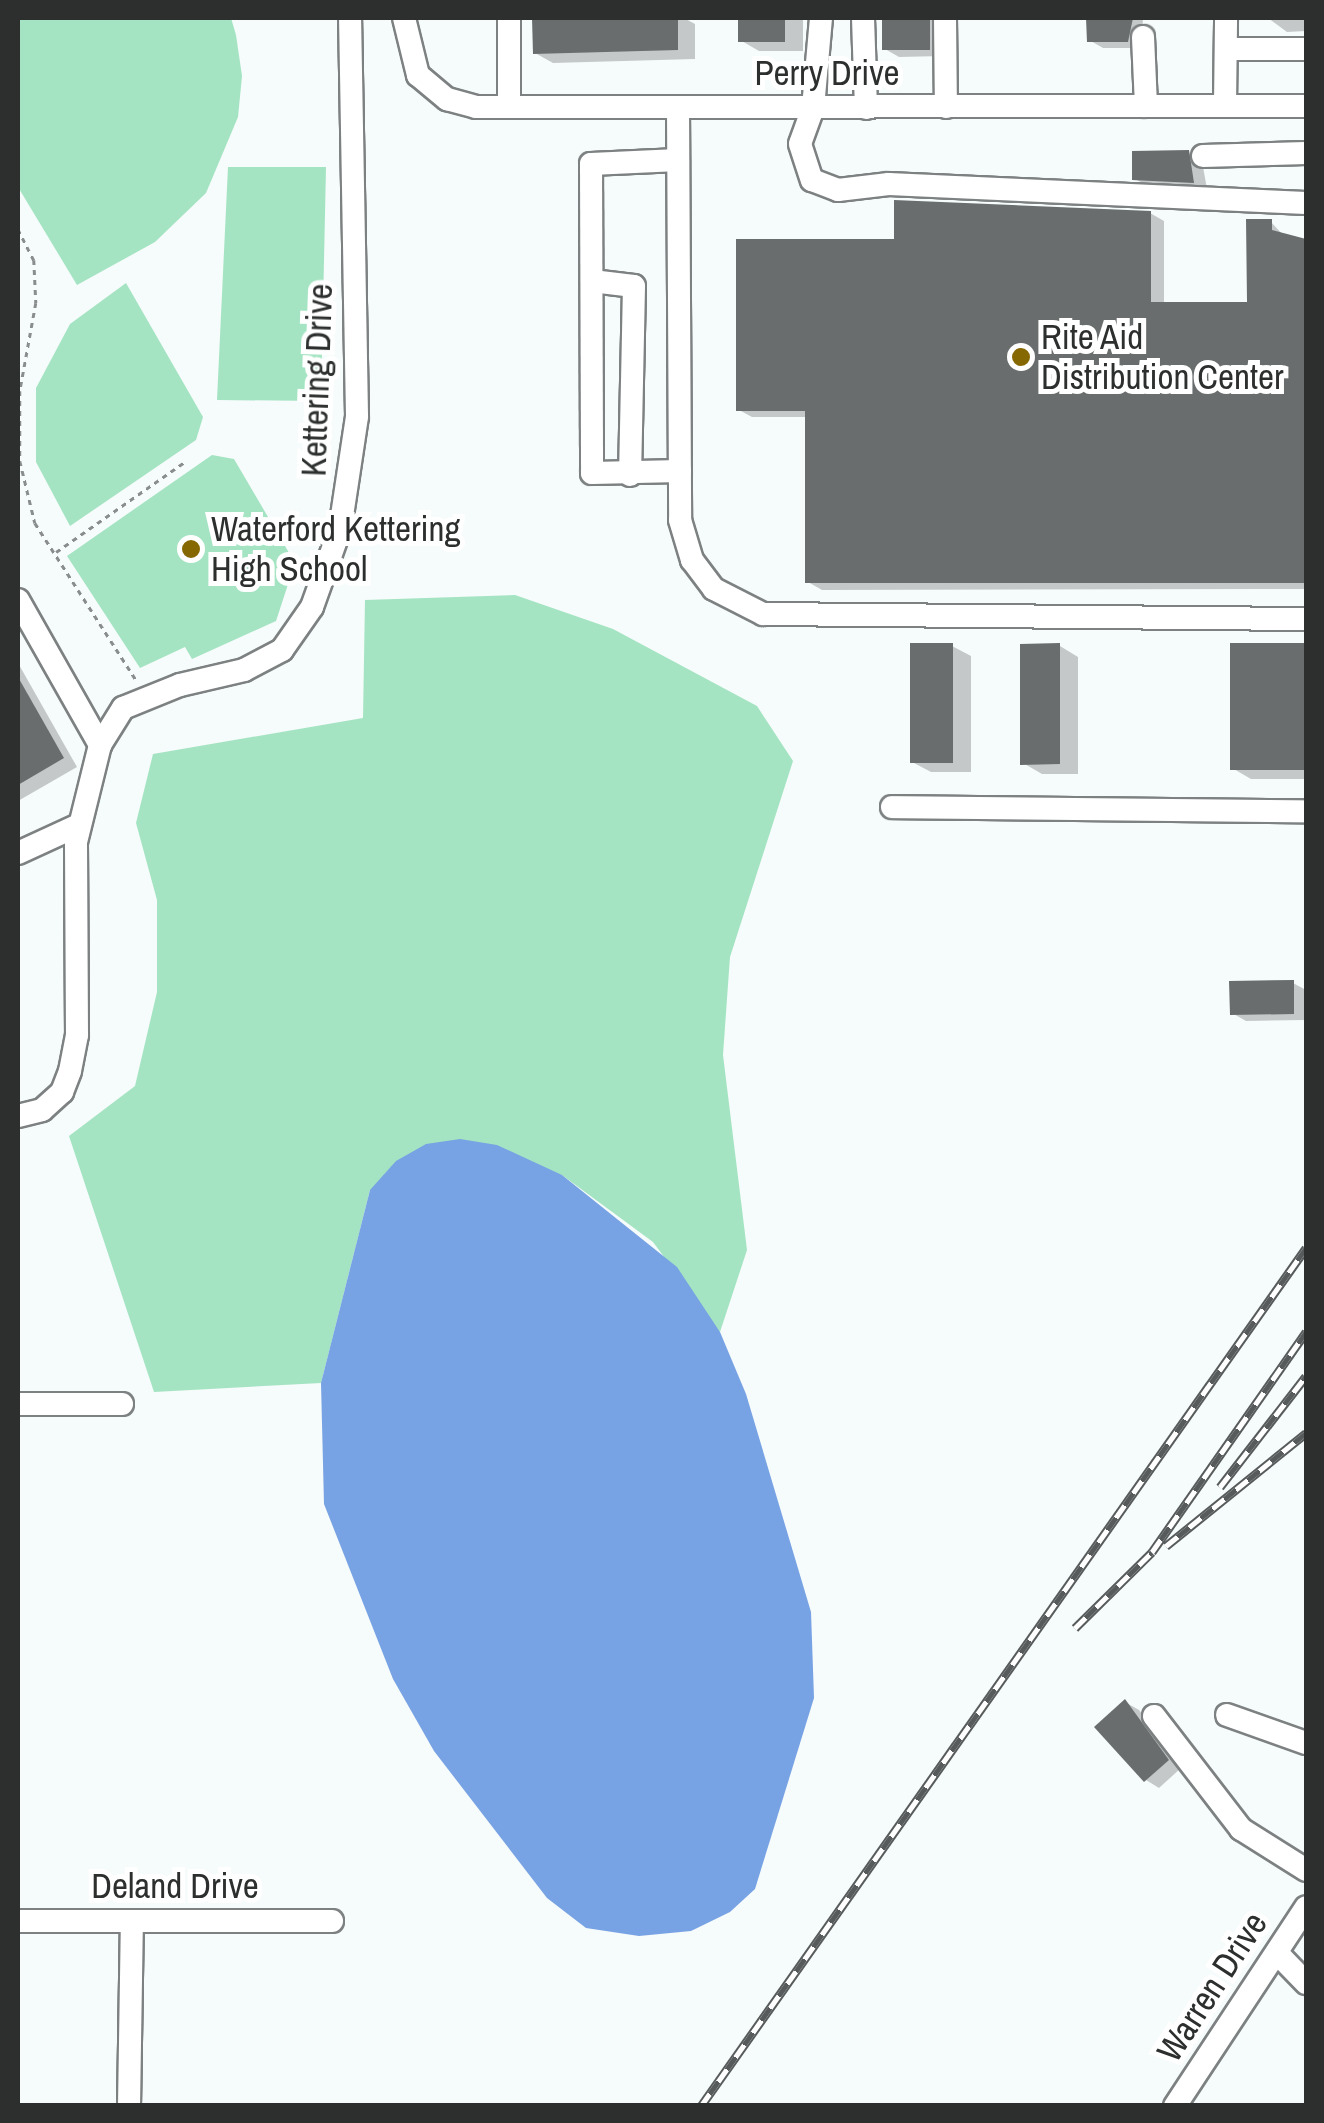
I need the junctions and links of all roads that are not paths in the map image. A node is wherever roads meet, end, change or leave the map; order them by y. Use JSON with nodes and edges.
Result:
{"nodes":[{"id":1,"x":350,"y":18,"type":"edge"},
{"id":2,"x":404,"y":18,"type":"edge"},
{"id":3,"x":508,"y":18,"type":"edge"},
{"id":4,"x":821,"y":18,"type":"edge"},
{"id":5,"x":863,"y":18,"type":"edge"},
{"id":6,"x":945,"y":18,"type":"edge"},
{"id":7,"x":1226,"y":18,"type":"edge"},
{"id":8,"x":1144,"y":37,"type":"dead end"},
{"id":9,"x":1226,"y":49,"type":"junction"},
{"id":10,"x":1306,"y":49,"type":"edge"},
{"id":11,"x":1225,"y":105,"type":"junction"},
{"id":12,"x":509,"y":106,"type":"junction"},
{"id":13,"x":1146,"y":106,"type":"junction"},
{"id":14,"x":1306,"y":106,"type":"edge"},
{"id":15,"x":946,"y":107,"type":"junction"},
{"id":16,"x":678,"y":108,"type":"junction"},
{"id":17,"x":813,"y":108,"type":"junction"},
{"id":18,"x":866,"y":108,"type":"junction"},
{"id":19,"x":1306,"y":152,"type":"edge"},
{"id":20,"x":1204,"y":156,"type":"dead end"},
{"id":21,"x":678,"y":160,"type":"junction"},
{"id":22,"x":1306,"y":203,"type":"edge"},
{"id":23,"x":592,"y":280,"type":"junction"},
{"id":24,"x":680,"y":472,"type":"junction"},
{"id":25,"x":630,"y":474,"type":"junction"},
{"id":26,"x":18,"y":600,"type":"edge"},
{"id":27,"x":1306,"y":619,"type":"edge"},
{"id":28,"x":100,"y":745,"type":"junction"},
{"id":29,"x":892,"y":806,"type":"dead end"},
{"id":30,"x":1306,"y":812,"type":"edge"},
{"id":31,"x":79,"y":826,"type":"junction"},
{"id":32,"x":18,"y":853,"type":"edge"},
{"id":33,"x":18,"y":1116,"type":"edge"},
{"id":34,"x":18,"y":1404,"type":"edge"},
{"id":35,"x":122,"y":1404,"type":"dead end"},
{"id":36,"x":1227,"y":1715,"type":"dead end"},
{"id":37,"x":1154,"y":1716,"type":"dead end"},
{"id":38,"x":1306,"y":1742,"type":"edge"},
{"id":39,"x":1306,"y":1870,"type":"edge"},
{"id":40,"x":1306,"y":1907,"type":"edge"},
{"id":41,"x":332,"y":1921,"type":"dead end"},
{"id":42,"x":18,"y":1922,"type":"edge"},
{"id":43,"x":132,"y":1922,"type":"junction"},
{"id":44,"x":1276,"y":1953,"type":"junction"},
{"id":45,"x":1306,"y":1983,"type":"edge"},
{"id":46,"x":129,"y":2106,"type":"edge"},
{"id":47,"x":1175,"y":2106,"type":"edge"}],
"edges":[{"from":1,"to":28,"type":"street","name":"Kettering Drive"},
{"from":2,"to":12,"type":"street","name":"Perry Drive"},
{"from":3,"to":12,"type":"street"},
{"from":4,"to":17,"type":"street"},
{"from":5,"to":18,"type":"street"},
{"from":6,"to":15,"type":"street"},
{"from":7,"to":9,"type":"street"},
{"from":8,"to":13,"type":"street"},
{"from":9,"to":10,"type":"street"},
{"from":9,"to":11,"type":"street"},
{"from":11,"to":13,"type":"street","name":"Perry Drive"},
{"from":11,"to":14,"type":"street","name":"Perry Drive"},
{"from":12,"to":16,"type":"street","name":"Perry Drive"},
{"from":13,"to":15,"type":"street","name":"Perry Drive"},
{"from":15,"to":18,"type":"street","name":"Perry Drive"},
{"from":16,"to":17,"type":"street","name":"Perry Drive"},
{"from":16,"to":21,"type":"street"},
{"from":17,"to":18,"type":"street","name":"Perry Drive"},
{"from":17,"to":22,"type":"street"},
{"from":19,"to":20,"type":"street"},
{"from":21,"to":23,"type":"street"},
{"from":21,"to":24,"type":"street"},
{"from":23,"to":25,"type":"street"},
{"from":23,"to":25,"type":"street"},
{"from":24,"to":25,"type":"street"},
{"from":24,"to":27,"type":"street"},
{"from":26,"to":28,"type":"street"},
{"from":28,"to":31,"type":"street","name":"Kettering Drive"},
{"from":29,"to":30,"type":"street"},
{"from":31,"to":32,"type":"street"},
{"from":31,"to":33,"type":"street","name":"Kettering Drive"},
{"from":34,"to":35,"type":"street"},
{"from":36,"to":38,"type":"street"},
{"from":37,"to":39,"type":"street"},
{"from":40,"to":44,"type":"street","name":"Warren Drive"},
{"from":41,"to":43,"type":"street","name":"Deland Drive"},
{"from":42,"to":43,"type":"street","name":"Deland Drive"},
{"from":43,"to":46,"type":"street"},
{"from":44,"to":45,"type":"street"},
{"from":44,"to":47,"type":"street","name":"Warren Drive"}]}
